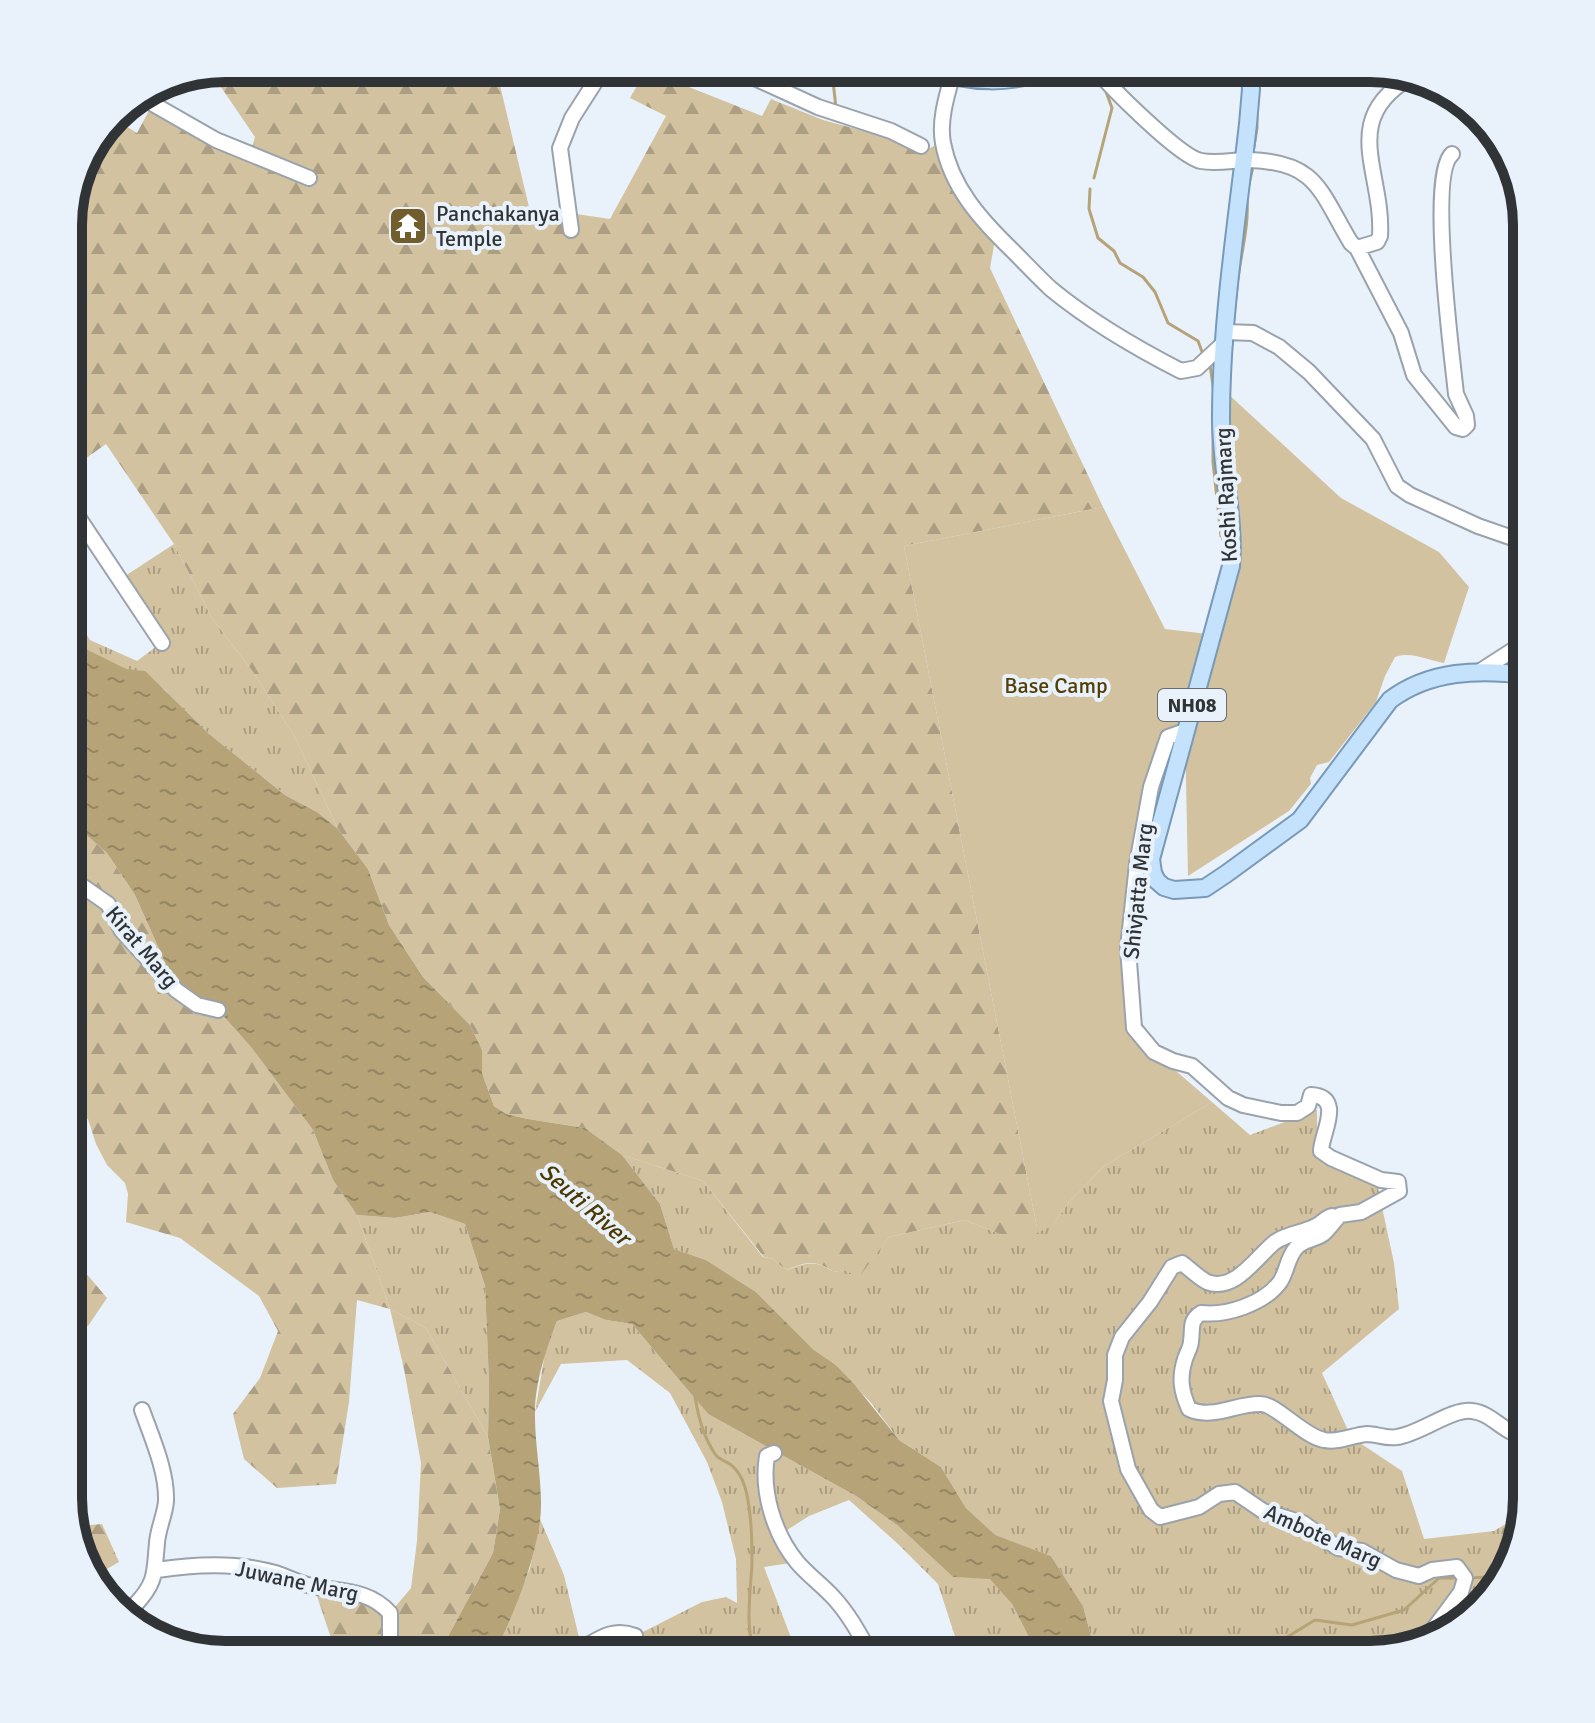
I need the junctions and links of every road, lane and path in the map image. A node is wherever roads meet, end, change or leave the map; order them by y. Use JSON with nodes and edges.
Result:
{"nodes":[{"id":1,"x":595,"y":82,"type":"edge"},
{"id":2,"x":764,"y":82,"type":"edge"},
{"id":3,"x":951,"y":82,"type":"edge"},
{"id":4,"x":1108,"y":82,"type":"edge"},
{"id":5,"x":1250,"y":82,"type":"edge"},
{"id":6,"x":1398,"y":85,"type":"edge"},
{"id":7,"x":151,"y":103,"type":"edge"},
{"id":8,"x":921,"y":146,"type":"dead end"},
{"id":9,"x":1452,"y":154,"type":"dead end"},
{"id":10,"x":1244,"y":160,"type":"junction"},
{"id":11,"x":309,"y":178,"type":"dead end"},
{"id":12,"x":571,"y":230,"type":"dead end"},
{"id":13,"x":1357,"y":248,"type":"junction"},
{"id":14,"x":1226,"y":337,"type":"junction"},
{"id":15,"x":82,"y":523,"type":"edge"},
{"id":16,"x":1513,"y":538,"type":"edge"},
{"id":17,"x":162,"y":643,"type":"dead end"},
{"id":18,"x":1513,"y":650,"type":"edge"},
{"id":19,"x":1479,"y":672,"type":"junction"},
{"id":20,"x":1513,"y":674,"type":"edge"},
{"id":21,"x":1185,"y":731,"type":"junction"},
{"id":22,"x":82,"y":886,"type":"edge"},
{"id":23,"x":218,"y":1010,"type":"dead end"},
{"id":24,"x":1340,"y":1215,"type":"junction"},
{"id":25,"x":142,"y":1410,"type":"dead end"},
{"id":26,"x":1513,"y":1434,"type":"edge"},
{"id":27,"x":774,"y":1453,"type":"dead end"},
{"id":28,"x":157,"y":1570,"type":"junction"},
{"id":29,"x":135,"y":1608,"type":"edge"},
{"id":30,"x":1437,"y":1624,"type":"edge"},
{"id":31,"x":390,"y":1641,"type":"edge"},
{"id":32,"x":594,"y":1641,"type":"edge"},
{"id":33,"x":635,"y":1641,"type":"edge"},
{"id":34,"x":863,"y":1641,"type":"edge"}],
"edges":[{"from":1,"to":12,"type":"street"},
{"from":2,"to":8,"type":"street"},
{"from":3,"to":14,"type":"street"},
{"from":4,"to":10,"type":"street"},
{"from":5,"to":10,"type":"main road","name":"Koshi Rajmarg","number":"NH08"},
{"from":6,"to":13,"type":"street"},
{"from":7,"to":11,"type":"street"},
{"from":9,"to":13,"type":"street"},
{"from":10,"to":13,"type":"street"},
{"from":10,"to":14,"type":"main road","name":"Koshi Rajmarg","number":"NH08"},
{"from":14,"to":16,"type":"street"},
{"from":14,"to":21,"type":"main road","name":"Koshi Rajmarg","number":"NH08"},
{"from":15,"to":17,"type":"street"},
{"from":18,"to":19,"type":"street"},
{"from":19,"to":20,"type":"main road","name":"Koshi Rajmarg","number":"NH08"},
{"from":19,"to":21,"type":"main road","name":"Koshi Rajmarg","number":"NH08"},
{"from":21,"to":24,"type":"street","name":"Shivjatta Marg"},
{"from":22,"to":23,"type":"street","name":"Kirat Marg"},
{"from":24,"to":26,"type":"street","name":"Shivjatta Marg"},
{"from":24,"to":30,"type":"street","name":"Ambote Marg"},
{"from":25,"to":28,"type":"street"},
{"from":27,"to":34,"type":"street"},
{"from":28,"to":29,"type":"street"},
{"from":28,"to":31,"type":"street","name":"Juwane Marg"},
{"from":32,"to":33,"type":"street"}]}
